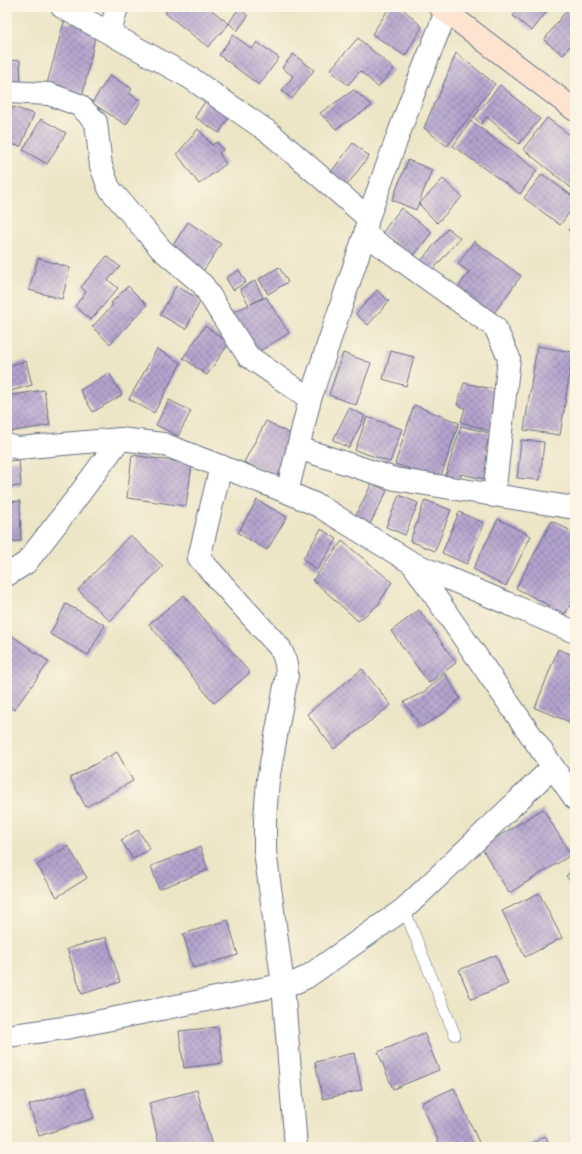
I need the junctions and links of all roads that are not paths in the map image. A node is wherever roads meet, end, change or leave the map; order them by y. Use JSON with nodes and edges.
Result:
{"nodes":[{"id":1,"x":62,"y":7,"type":"edge"},
{"id":2,"x":117,"y":7,"type":"edge"},
{"id":3,"x":443,"y":9,"type":"edge"},
{"id":4,"x":110,"y":33,"type":"junction"},
{"id":5,"x":7,"y":92,"type":"edge"},
{"id":6,"x":575,"y":110,"type":"edge"},
{"id":7,"x":366,"y":226,"type":"junction"},
{"id":8,"x":310,"y":398,"type":"junction"},
{"id":9,"x":120,"y":439,"type":"junction"},
{"id":10,"x":7,"y":445,"type":"edge"},
{"id":11,"x":298,"y":448,"type":"junction"},
{"id":12,"x":221,"y":466,"type":"junction"},
{"id":13,"x":287,"y":492,"type":"junction"},
{"id":14,"x":494,"y":496,"type":"junction"},
{"id":15,"x":575,"y":508,"type":"edge"},
{"id":16,"x":412,"y":563,"type":"junction"},
{"id":17,"x":7,"y":575,"type":"edge"},
{"id":18,"x":575,"y":632,"type":"edge"},
{"id":19,"x":553,"y":767,"type":"junction"},
{"id":20,"x":575,"y":799,"type":"edge"},
{"id":21,"x":404,"y":909,"type":"junction"},
{"id":22,"x":283,"y":985,"type":"junction"},
{"id":23,"x":455,"y":1035,"type":"dead end"},
{"id":24,"x":7,"y":1036,"type":"edge"},
{"id":25,"x":296,"y":1147,"type":"edge"}],
"edges":[{"from":1,"to":4,"type":"street"},
{"from":2,"to":4,"type":"street"},
{"from":3,"to":6,"type":"street"},
{"from":3,"to":7,"type":"street"},
{"from":4,"to":7,"type":"street"},
{"from":5,"to":8,"type":"street"},
{"from":7,"to":8,"type":"street"},
{"from":7,"to":14,"type":"street"},
{"from":8,"to":11,"type":"street"},
{"from":9,"to":10,"type":"street"},
{"from":9,"to":12,"type":"street"},
{"from":9,"to":17,"type":"street"},
{"from":11,"to":13,"type":"street"},
{"from":11,"to":14,"type":"street"},
{"from":12,"to":13,"type":"street"},
{"from":12,"to":22,"type":"street"},
{"from":13,"to":16,"type":"street"},
{"from":14,"to":15,"type":"street"},
{"from":16,"to":18,"type":"street"},
{"from":16,"to":19,"type":"street"},
{"from":19,"to":20,"type":"street"},
{"from":19,"to":21,"type":"street"},
{"from":21,"to":22,"type":"street"},
{"from":21,"to":23,"type":"lane"},
{"from":22,"to":24,"type":"street"},
{"from":22,"to":25,"type":"street"}]}
